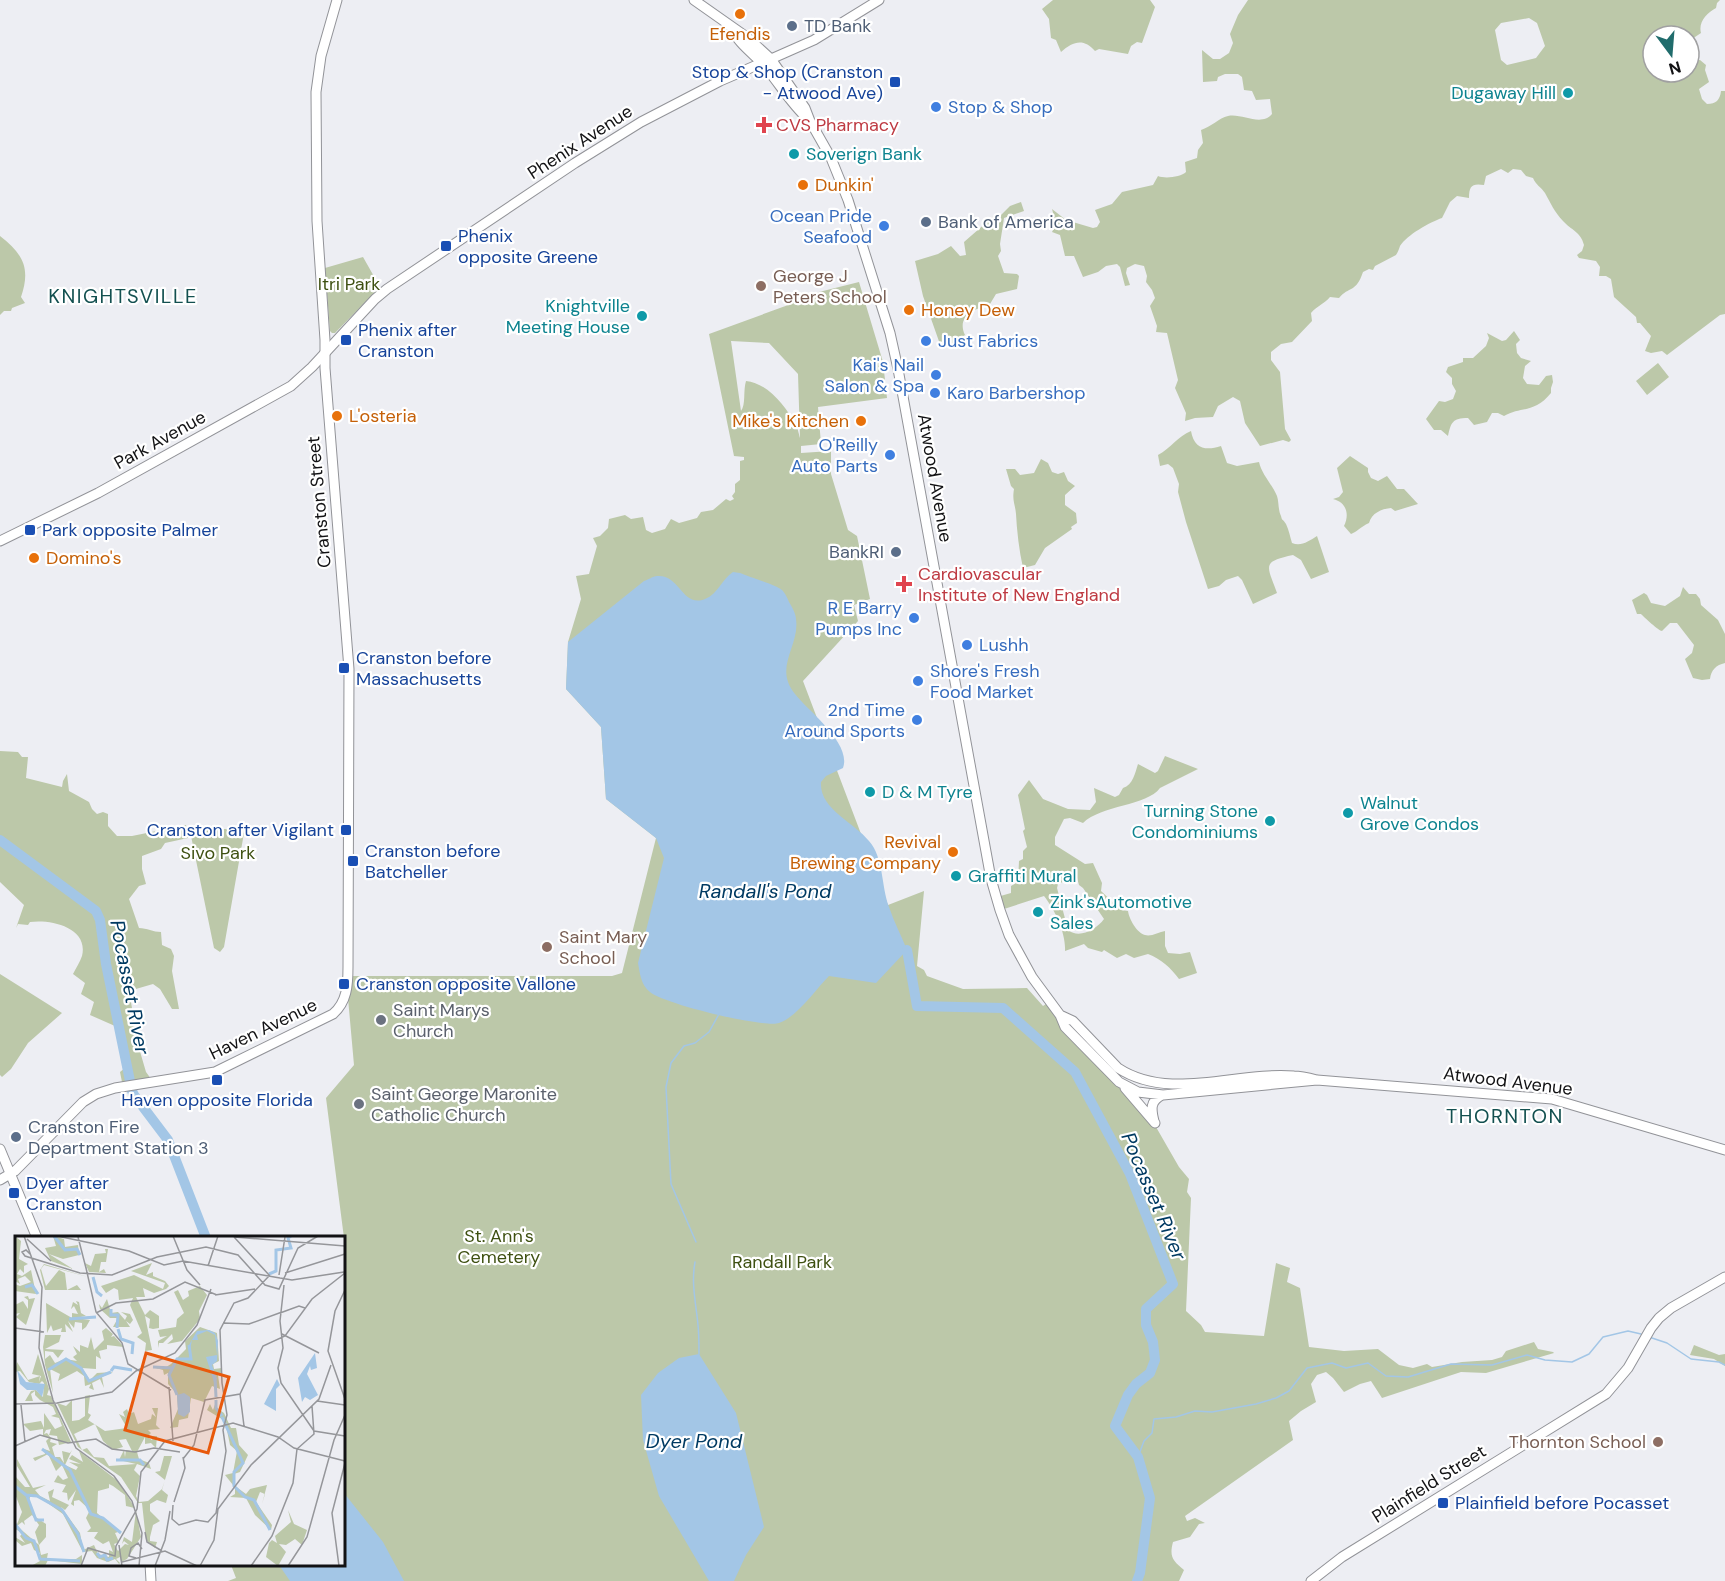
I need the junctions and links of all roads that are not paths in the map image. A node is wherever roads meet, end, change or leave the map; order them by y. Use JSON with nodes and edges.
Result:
{"nodes":[{"id":1,"x":338,"y":0,"type":"edge"},
{"id":2,"x":694,"y":0,"type":"edge"},
{"id":3,"x":879,"y":0,"type":"edge"},
{"id":4,"x":766,"y":61,"type":"junction"},
{"id":5,"x":325,"y":352,"type":"junction"},
{"id":6,"x":0,"y":541,"type":"edge"},
{"id":7,"x":342,"y":1004,"type":"joint"},
{"id":8,"x":1060,"y":1015,"type":"junction"},
{"id":9,"x":1317,"y":1080,"type":"junction"},
{"id":10,"x":1119,"y":1082,"type":"junction"},
{"id":11,"x":1162,"y":1095,"type":"junction"},
{"id":12,"x":0,"y":1149,"type":"edge"},
{"id":13,"x":1725,"y":1150,"type":"edge"},
{"id":14,"x":11,"y":1174,"type":"junction"},
{"id":15,"x":0,"y":1180,"type":"edge"},
{"id":16,"x":36,"y":1236,"type":"edge"},
{"id":17,"x":1725,"y":1277,"type":"edge"},
{"id":18,"x":150,"y":1566,"type":"edge"},
{"id":19,"x":151,"y":1581,"type":"edge"},
{"id":20,"x":1311,"y":1581,"type":"edge"}],
"edges":[{"from":1,"to":5,"type":"main road","name":"Cranston Street"},
{"from":2,"to":4,"type":"main road","name":"Atwood Avenue"},
{"from":3,"to":4,"type":"main road","name":"Phenix Avenue"},
{"from":4,"to":5,"type":"main road","name":"Phenix Avenue"},
{"from":4,"to":8,"type":"main road","name":"Atwood Avenue"},
{"from":5,"to":6,"type":"main road","name":"Park Avenue"},
{"from":5,"to":7,"type":"main road","name":"Cranston Street"},
{"from":7,"to":14,"type":"main road","name":"Haven Avenue"},
{"from":8,"to":9,"type":"main road","name":"Atwood Avenue"},
{"from":8,"to":10,"type":"main road","name":"Atwood Avenue"},
{"from":9,"to":11,"type":"main road","name":"Atwood Avenue"},
{"from":9,"to":13,"type":"main road","name":"Atwood Avenue"},
{"from":10,"to":11,"type":"main road","name":"Atwood Avenue"},
{"from":10,"to":11,"type":"main road"},
{"from":12,"to":14,"type":"main road"},
{"from":14,"to":15,"type":"main road"},
{"from":14,"to":16,"type":"main road"},
{"from":17,"to":20,"type":"main road","name":"Plainfield Street"},
{"from":18,"to":19,"type":"main road"}]}
